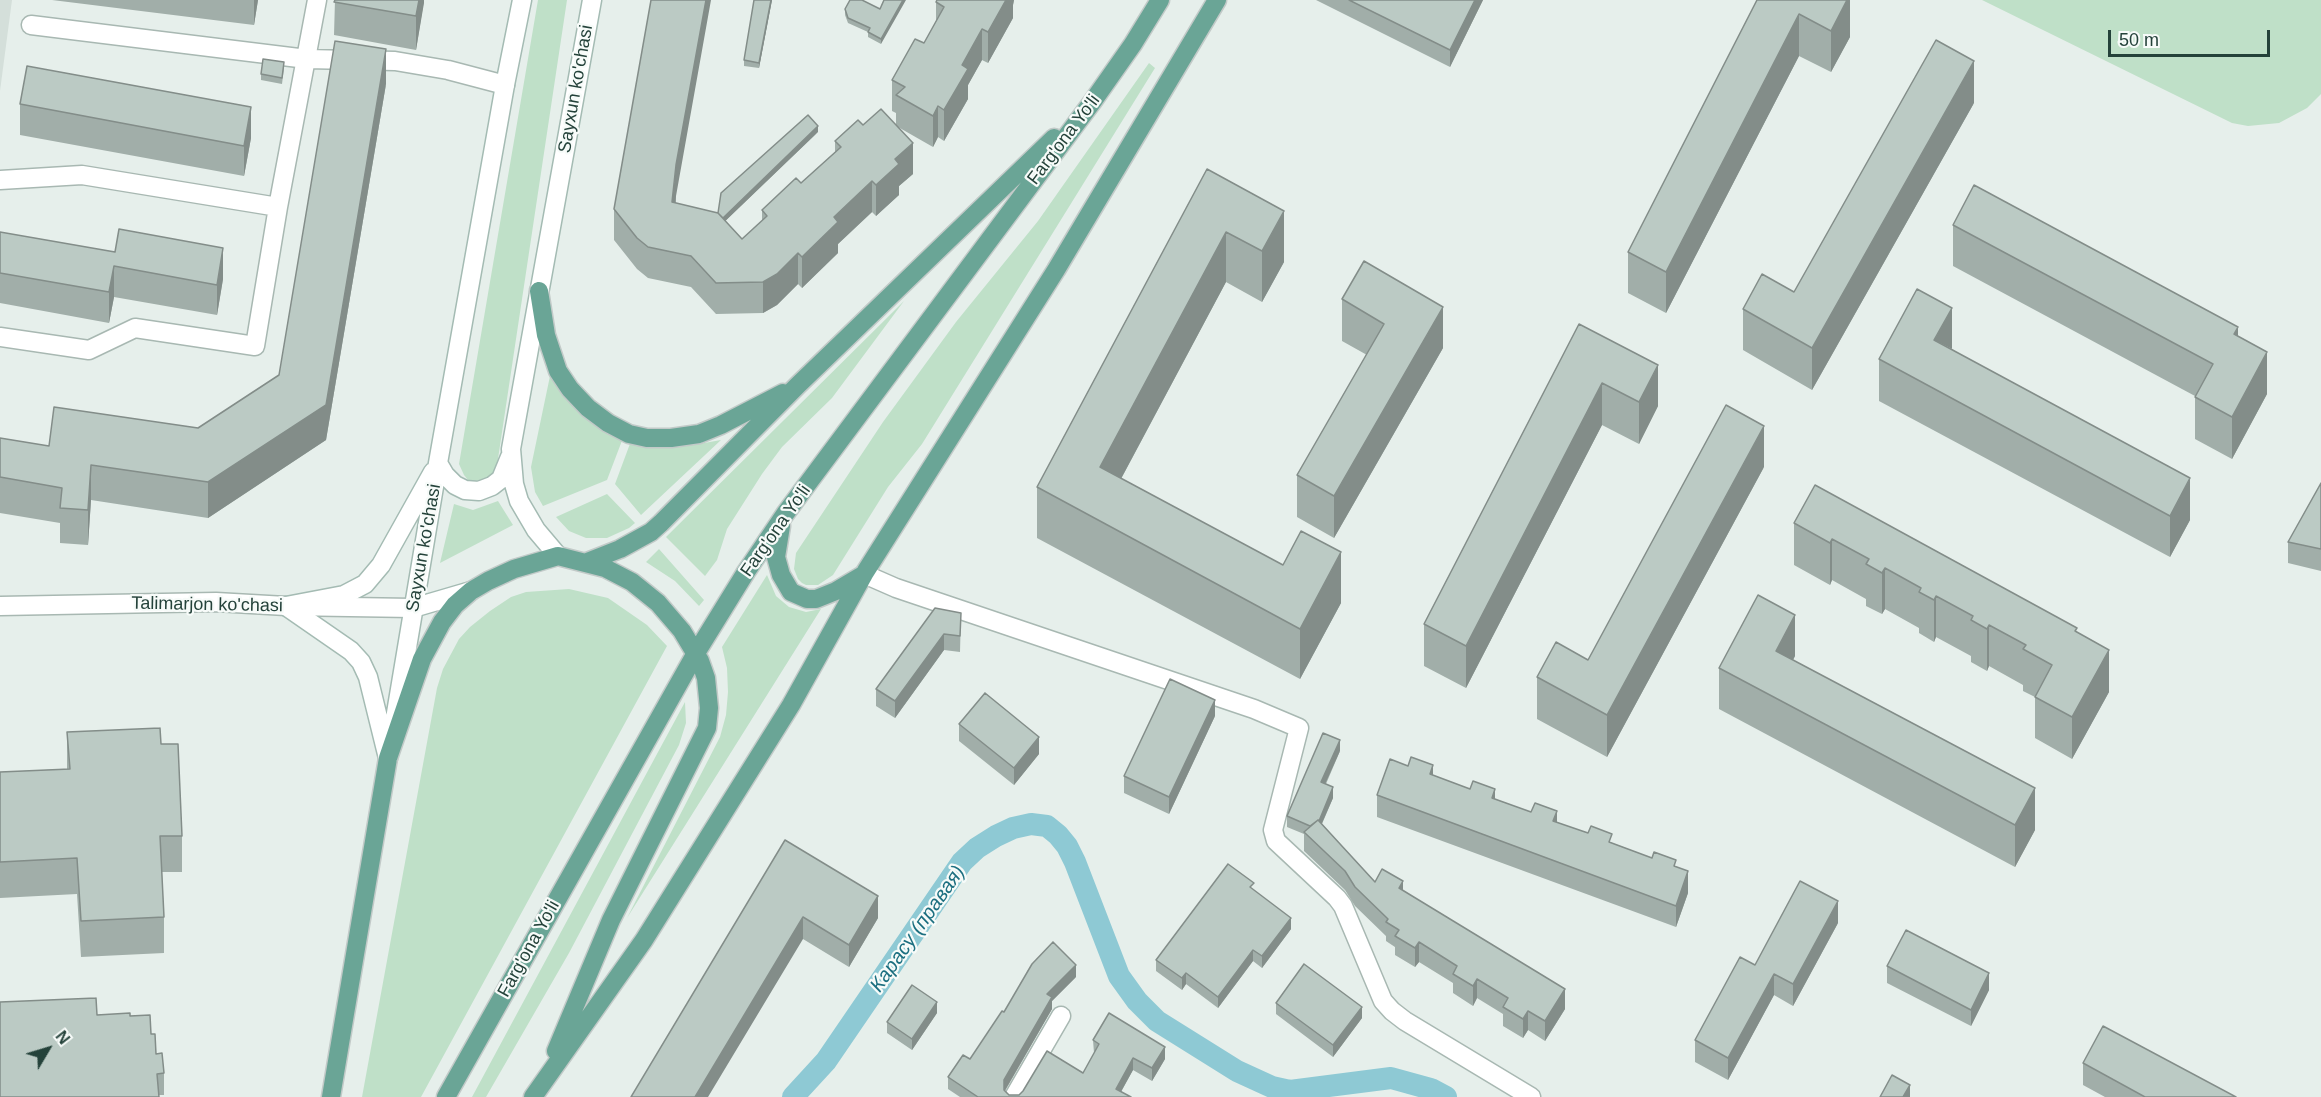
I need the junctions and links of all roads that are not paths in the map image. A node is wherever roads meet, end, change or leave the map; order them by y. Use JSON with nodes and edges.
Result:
{"nodes":[{"id":1,"x":317,"y":0,"type":"edge"},
{"id":2,"x":522,"y":0,"type":"edge"},
{"id":3,"x":592,"y":0,"type":"edge"},
{"id":4,"x":1160,"y":0,"type":"edge"},
{"id":5,"x":1217,"y":0,"type":"edge"},
{"id":6,"x":31,"y":25,"type":"dead end"},
{"id":7,"x":307,"y":59,"type":"junction"},
{"id":8,"x":505,"y":85,"type":"junction"},
{"id":9,"x":1093,"y":101,"type":"junction"},
{"id":10,"x":0,"y":180,"type":"edge"},
{"id":11,"x":278,"y":207,"type":"junction"},
{"id":12,"x":539,"y":291,"type":"junction"},
{"id":13,"x":0,"y":337,"type":"edge"},
{"id":14,"x":798,"y":385,"type":"junction"},
{"id":15,"x":512,"y":450,"type":"junction"},
{"id":16,"x":438,"y":463,"type":"junction"},
{"id":17,"x":785,"y":514,"type":"junction"},
{"id":18,"x":558,"y":556,"type":"junction"},
{"id":19,"x":587,"y":562,"type":"junction"},
{"id":20,"x":864,"y":574,"type":"junction"},
{"id":21,"x":471,"y":591,"type":"junction"},
{"id":22,"x":0,"y":606,"type":"edge"},
{"id":23,"x":286,"y":606,"type":"junction"},
{"id":24,"x":413,"y":608,"type":"junction"},
{"id":25,"x":696,"y":653,"type":"junction"},
{"id":26,"x":388,"y":758,"type":"junction"},
{"id":27,"x":1061,"y":1016,"type":"dead end"},
{"id":28,"x":538,"y":1092,"type":"edge"},
{"id":29,"x":331,"y":1097,"type":"edge"},
{"id":30,"x":446,"y":1097,"type":"edge"},
{"id":31,"x":1014,"y":1097,"type":"edge"},
{"id":32,"x":1531,"y":1097,"type":"edge"}],
"edges":[{"from":1,"to":7,"type":"street"},
{"from":2,"to":8,"type":"street","name":"Sayxun ko'chasi"},
{"from":3,"to":12,"type":"street","name":"Sayxun ko'chasi"},
{"from":4,"to":9,"type":"main road","name":"Farg'ona Yo'li"},
{"from":5,"to":20,"type":"main road"},
{"from":6,"to":7,"type":"street"},
{"from":7,"to":8,"type":"street"},
{"from":7,"to":11,"type":"street"},
{"from":8,"to":16,"type":"street","name":"Sayxun ko'chasi"},
{"from":9,"to":14,"type":"main road"},
{"from":9,"to":17,"type":"main road","name":"Farg'ona Yo'li"},
{"from":10,"to":11,"type":"street"},
{"from":11,"to":13,"type":"street"},
{"from":12,"to":14,"type":"main road"},
{"from":12,"to":15,"type":"street","name":"Sayxun ko'chasi"},
{"from":14,"to":19,"type":"main road"},
{"from":15,"to":16,"type":"street"},
{"from":15,"to":18,"type":"street","name":"Sayxun ko'chasi"},
{"from":16,"to":23,"type":"street"},
{"from":16,"to":24,"type":"street","name":"Sayxun ko'chasi"},
{"from":17,"to":20,"type":"main road"},
{"from":17,"to":25,"type":"main road","name":"Farg'ona Yo'li"},
{"from":18,"to":19,"type":"main road"},
{"from":18,"to":21,"type":"main road"},
{"from":19,"to":25,"type":"main road"},
{"from":20,"to":28,"type":"main road"},
{"from":20,"to":32,"type":"street"},
{"from":21,"to":24,"type":"street","name":"Talimarjon ko'chasi"},
{"from":21,"to":26,"type":"main road"},
{"from":22,"to":23,"type":"street","name":"Talimarjon ko'chasi"},
{"from":23,"to":24,"type":"street","name":"Talimarjon ko'chasi"},
{"from":23,"to":26,"type":"street"},
{"from":24,"to":26,"type":"street","name":"Sayxun ko'chasi"},
{"from":25,"to":28,"type":"main road"},
{"from":25,"to":30,"type":"main road","name":"Farg'ona Yo'li"},
{"from":26,"to":29,"type":"main road","name":"Sayxun ko'chasi"},
{"from":27,"to":31,"type":"street"}]}
